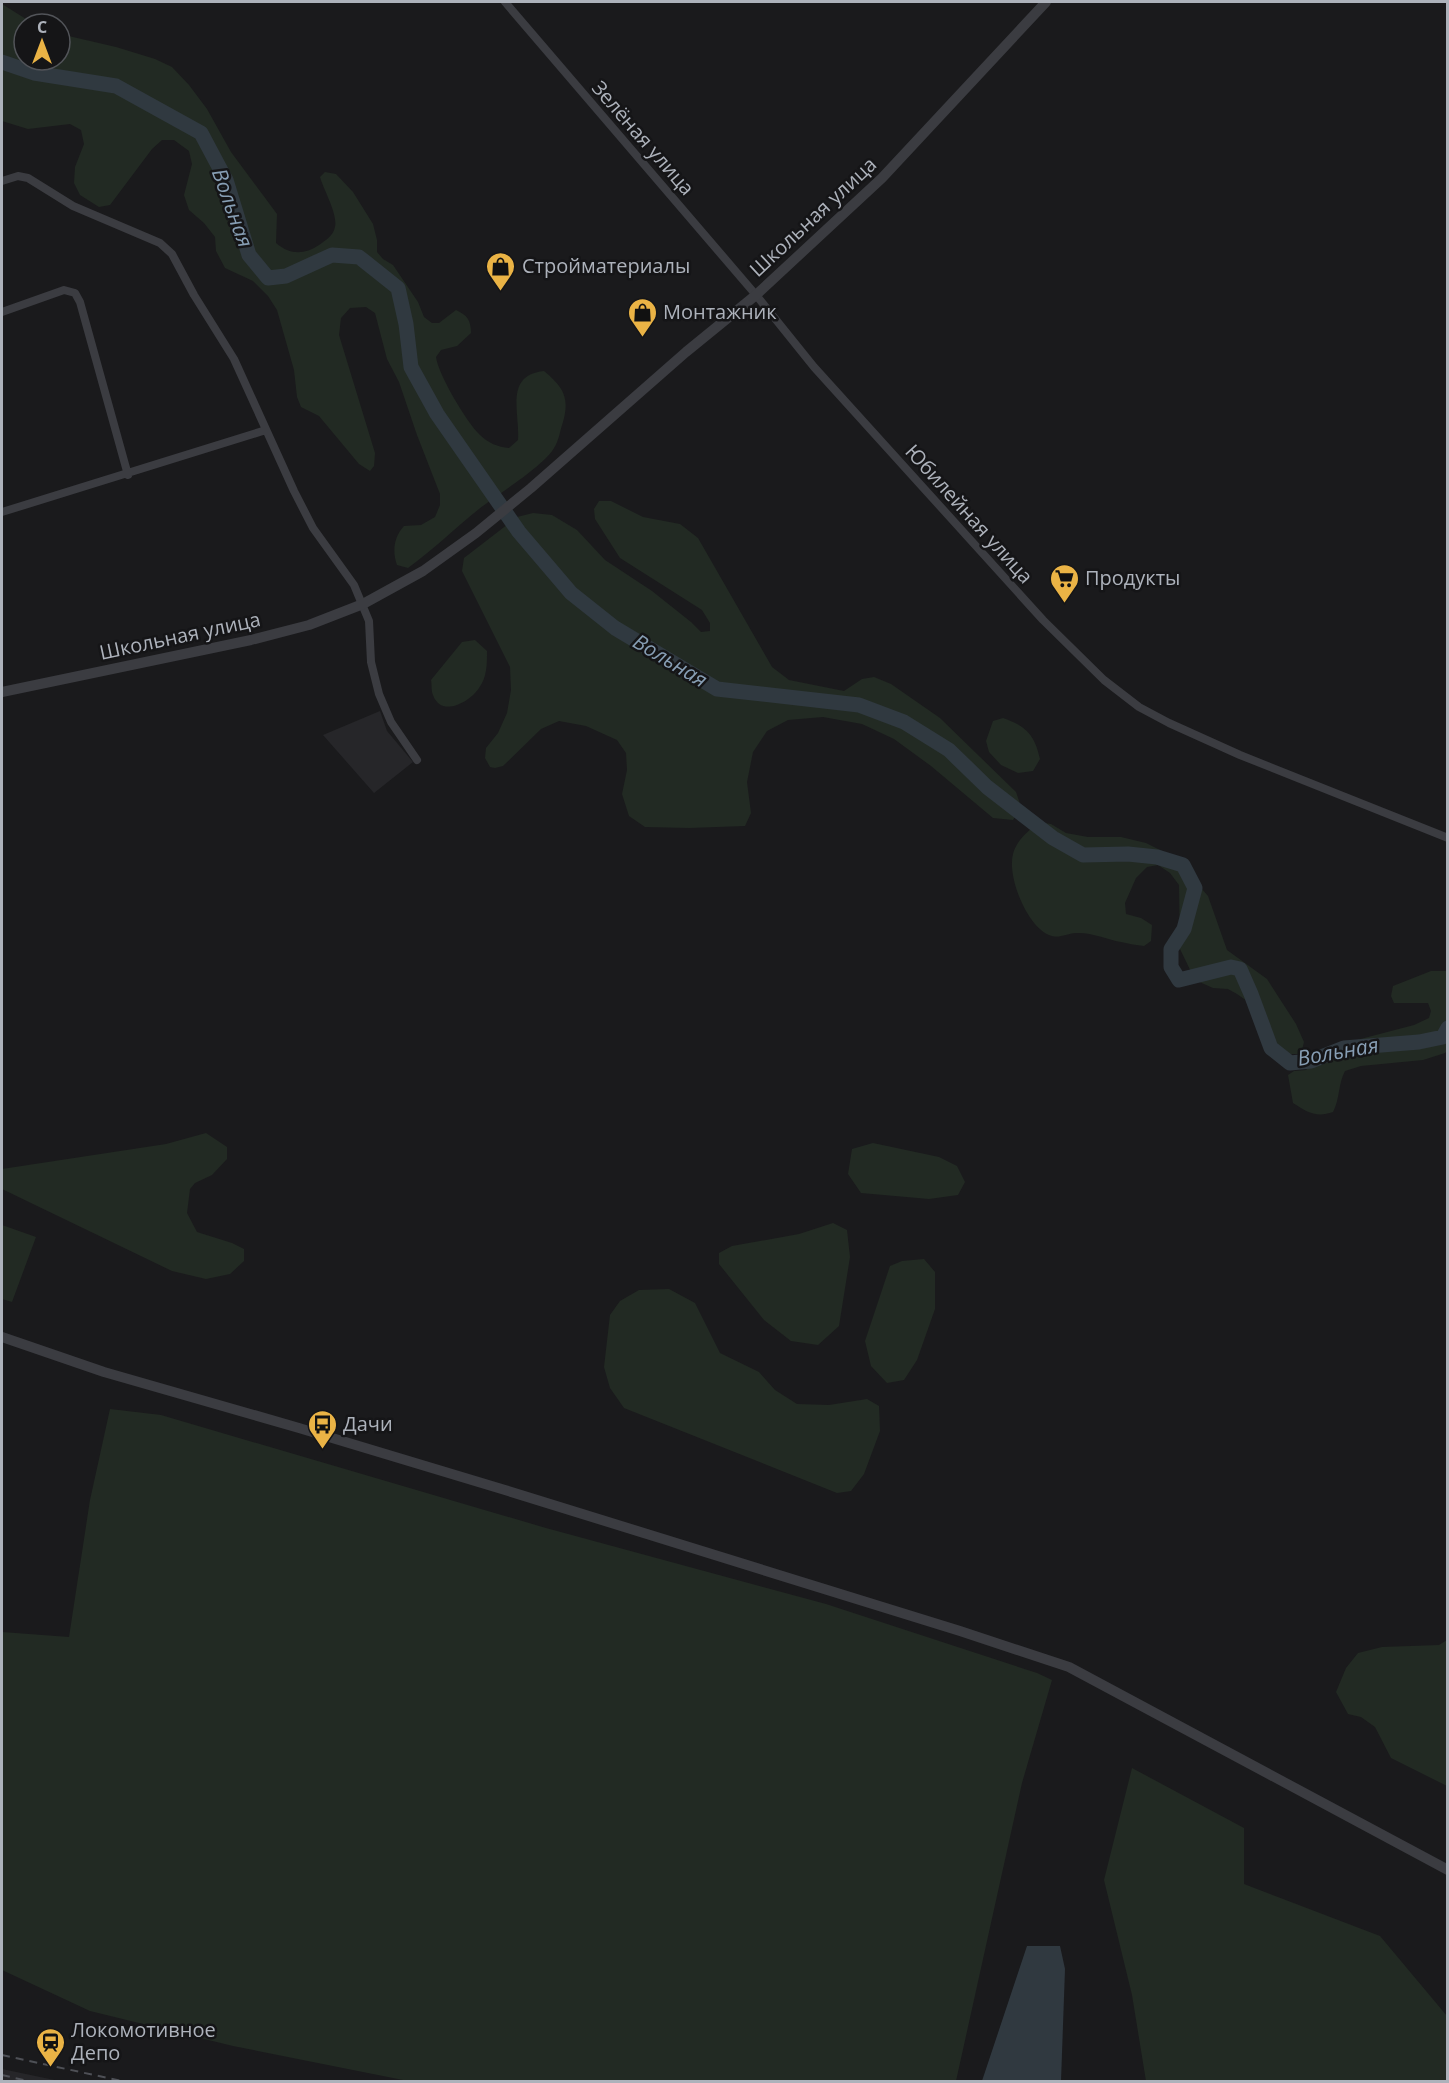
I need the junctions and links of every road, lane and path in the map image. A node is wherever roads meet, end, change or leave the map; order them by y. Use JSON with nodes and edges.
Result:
{"nodes":[{"id":1,"x":505,"y":2,"type":"edge"},
{"id":2,"x":1046,"y":2,"type":"edge"},
{"id":3,"x":2,"y":181,"type":"edge"},
{"id":4,"x":756,"y":295,"type":"junction"},
{"id":5,"x":2,"y":312,"type":"edge"},
{"id":6,"x":266,"y":430,"type":"junction"},
{"id":7,"x":128,"y":475,"type":"junction"},
{"id":8,"x":2,"y":512,"type":"edge"},
{"id":9,"x":363,"y":604,"type":"junction"},
{"id":10,"x":2,"y":692,"type":"edge"},
{"id":11,"x":417,"y":760,"type":"dead end"},
{"id":12,"x":1448,"y":838,"type":"edge"},
{"id":13,"x":2,"y":1336,"type":"edge"},
{"id":14,"x":1448,"y":1870,"type":"edge"}],
"edges":[{"from":1,"to":4,"type":"street","name":"Зелёная улица"},
{"from":2,"to":4,"type":"street","name":"Школьная улица"},
{"from":3,"to":6,"type":"street"},
{"from":4,"to":9,"type":"street","name":"Школьная улица"},
{"from":4,"to":12,"type":"street","name":"Юбилейная улица"},
{"from":5,"to":7,"type":"street"},
{"from":6,"to":7,"type":"street"},
{"from":6,"to":9,"type":"street"},
{"from":7,"to":8,"type":"street"},
{"from":9,"to":10,"type":"street","name":"Школьная улица"},
{"from":9,"to":11,"type":"street"},
{"from":13,"to":14,"type":"street"}]}
